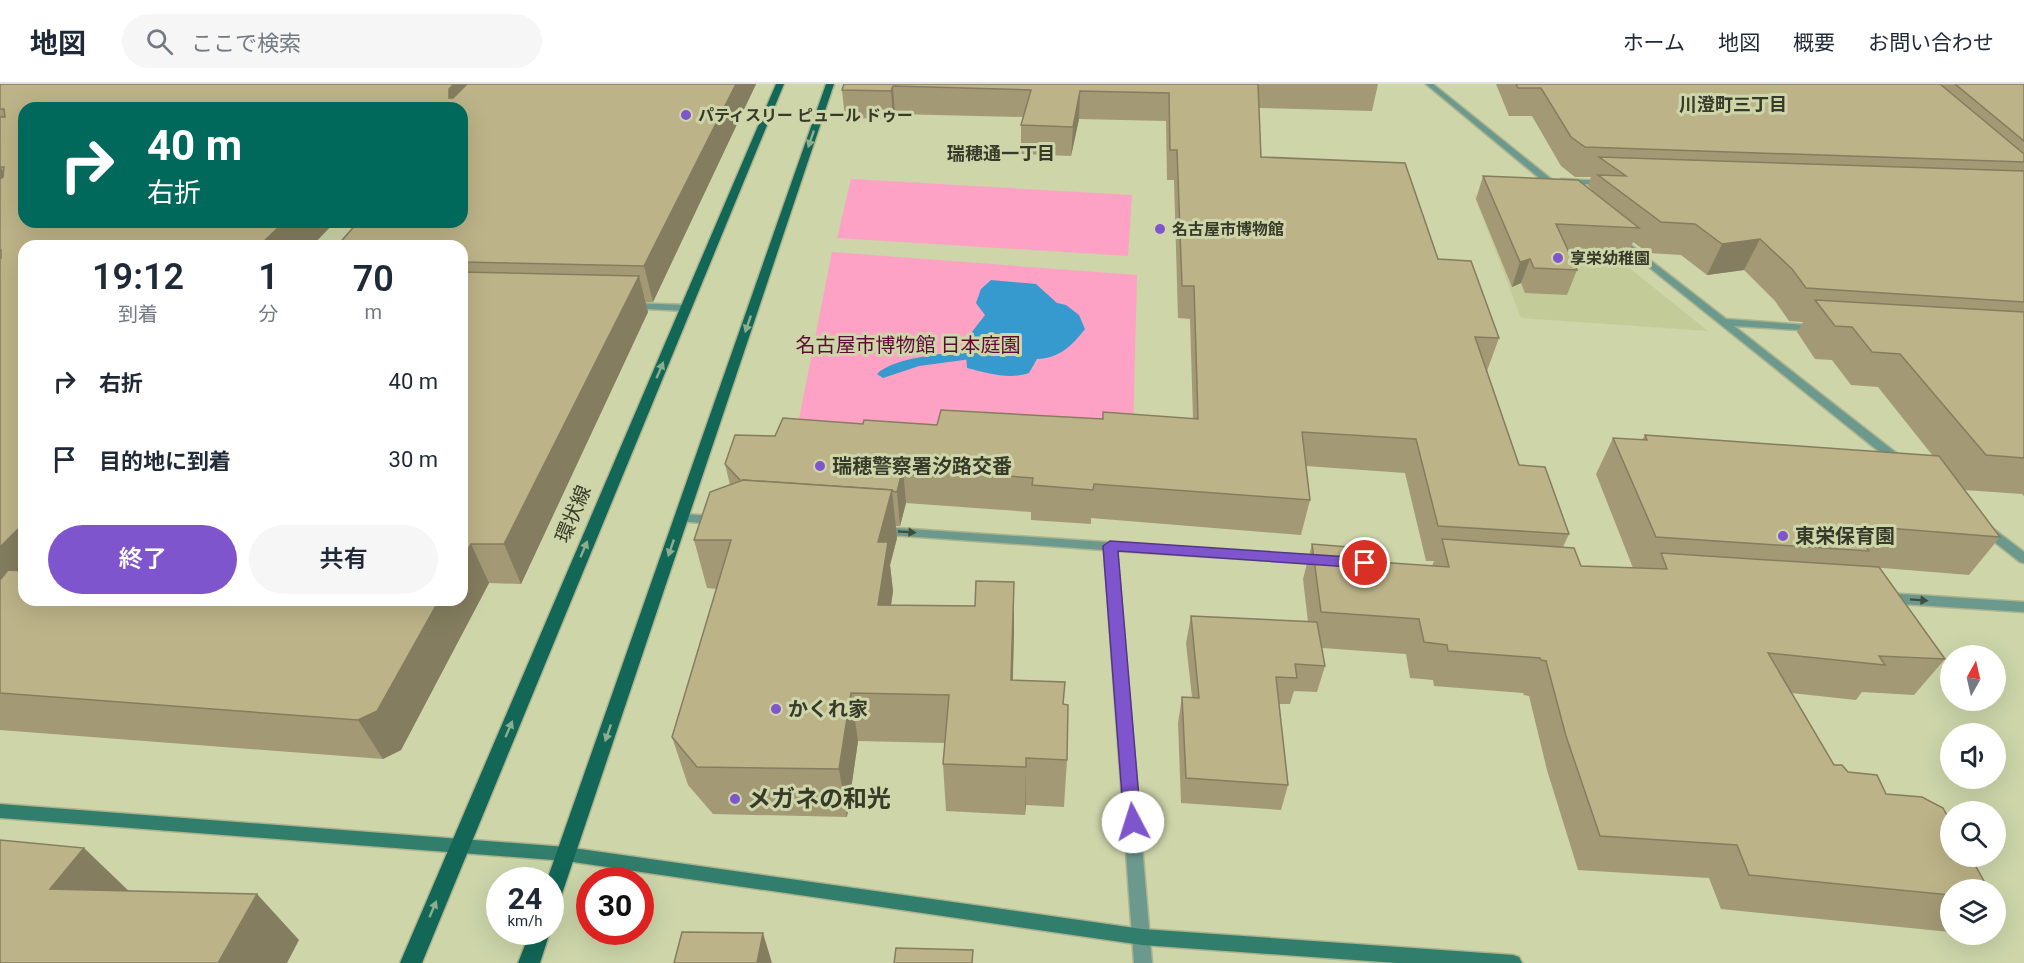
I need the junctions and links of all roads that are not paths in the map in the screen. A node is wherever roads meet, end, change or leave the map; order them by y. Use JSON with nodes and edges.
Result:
{"nodes":[{"id":1,"x":780,"y":84,"type":"edge"},
{"id":2,"x":830,"y":84,"type":"edge"},
{"id":3,"x":1429,"y":84,"type":"edge"},
{"id":4,"x":1548,"y":180,"type":"junction"},
{"id":5,"x":1619,"y":183,"type":"edge"},
{"id":6,"x":1566,"y":195,"type":"edge"},
{"id":7,"x":1612,"y":232,"type":"edge"},
{"id":8,"x":625,"y":306,"type":"edge"},
{"id":9,"x":686,"y":308,"type":"junction"},
{"id":10,"x":1722,"y":322,"type":"junction"},
{"id":11,"x":1833,"y":329,"type":"edge"},
{"id":12,"x":1911,"y":470,"type":"edge"},
{"id":13,"x":681,"y":518,"type":"junction"},
{"id":14,"x":734,"y":521,"type":"edge"},
{"id":15,"x":1977,"y":522,"type":"edge"},
{"id":16,"x":863,"y":530,"type":"edge"},
{"id":17,"x":1110,"y":546,"type":"junction"},
{"id":18,"x":2024,"y":559,"type":"edge"},
{"id":19,"x":1336,"y":561,"type":"edge"},
{"id":20,"x":1870,"y":597,"type":"edge"},
{"id":21,"x":2024,"y":607,"type":"edge"},
{"id":22,"x":0,"y":811,"type":"edge"},
{"id":23,"x":460,"y":845,"type":"junction"},
{"id":24,"x":566,"y":854,"type":"junction"},
{"id":25,"x":561,"y":867,"type":"edge"},
{"id":26,"x":1142,"y":937,"type":"junction"},
{"id":27,"x":535,"y":945,"type":"edge"},
{"id":28,"x":411,"y":963,"type":"edge"},
{"id":29,"x":529,"y":963,"type":"edge"},
{"id":30,"x":1143,"y":963,"type":"edge"},
{"id":31,"x":1513,"y":963,"type":"edge"}],
"edges":[{"from":1,"to":9,"type":"main road","name":"環状線"},
{"from":2,"to":13,"type":"main road","one_way":true},
{"from":3,"to":4,"type":"street"},
{"from":4,"to":5,"type":"street"},
{"from":4,"to":6,"type":"street"},
{"from":7,"to":10,"type":"street"},
{"from":8,"to":9,"type":"street"},
{"from":23,"to":9,"type":"main road","name":"環状線","one_way":true},
{"from":10,"to":11,"type":"street"},
{"from":10,"to":12,"type":"street"},
{"from":13,"to":14,"type":"street"},
{"from":13,"to":24,"type":"main road","one_way":true},
{"from":15,"to":18,"type":"street"},
{"from":16,"to":17,"type":"street","one_way":true},
{"from":17,"to":19,"type":"street"},
{"from":17,"to":26,"type":"street"},
{"from":20,"to":21,"type":"street","one_way":true},
{"from":22,"to":23,"type":"street"},
{"from":23,"to":24,"type":"street"},
{"from":28,"to":23,"type":"main road","name":"環状線","one_way":true},
{"from":24,"to":25,"type":"main road"},
{"from":24,"to":26,"type":"street"},
{"from":26,"to":30,"type":"street"},
{"from":26,"to":31,"type":"street"},
{"from":27,"to":29,"type":"main road"}]}
